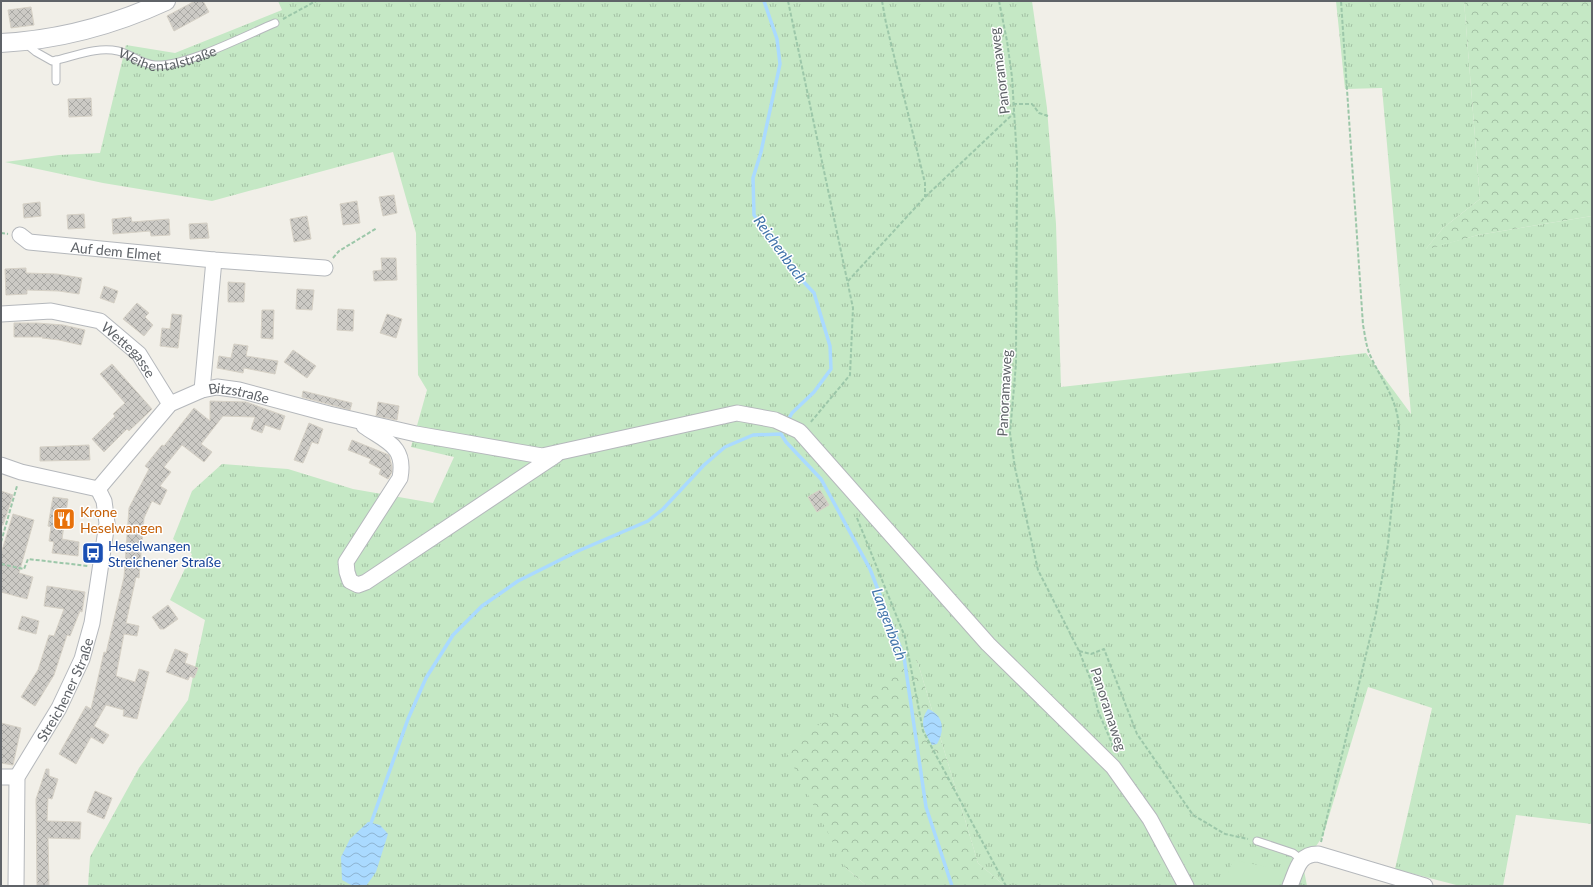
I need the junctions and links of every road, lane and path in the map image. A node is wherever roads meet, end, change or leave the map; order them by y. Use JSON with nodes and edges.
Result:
{"nodes":[{"id":1,"x":166,"y":1,"type":"edge"},
{"id":2,"x":316,"y":1,"type":"edge"},
{"id":3,"x":788,"y":1,"type":"edge"},
{"id":4,"x":882,"y":1,"type":"edge"},
{"id":5,"x":999,"y":1,"type":"edge"},
{"id":6,"x":1341,"y":1,"type":"edge"},
{"id":7,"x":275,"y":23,"type":"joint"},
{"id":8,"x":23,"y":41,"type":"junction"},
{"id":9,"x":1,"y":42,"type":"edge"},
{"id":10,"x":56,"y":60,"type":"junction"},
{"id":11,"x":56,"y":81,"type":"dead end"},
{"id":12,"x":1013,"y":104,"type":"junction"},
{"id":13,"x":1014,"y":113,"type":"junction"},
{"id":14,"x":1048,"y":116,"type":"dead end"},
{"id":15,"x":925,"y":197,"type":"junction"},
{"id":16,"x":377,"y":228,"type":"dead end"},
{"id":17,"x":20,"y":235,"type":"dead end"},
{"id":18,"x":214,"y":260,"type":"junction"},
{"id":19,"x":325,"y":268,"type":"joint"},
{"id":20,"x":848,"y":281,"type":"junction"},
{"id":21,"x":1,"y":314,"type":"edge"},
{"id":22,"x":202,"y":390,"type":"junction"},
{"id":23,"x":170,"y":404,"type":"junction"},
{"id":24,"x":356,"y":420,"type":"junction"},
{"id":25,"x":800,"y":432,"type":"junction"},
{"id":26,"x":560,"y":452,"type":"junction"},
{"id":27,"x":1,"y":465,"type":"edge"},
{"id":28,"x":21,"y":472,"type":"junction"},
{"id":29,"x":98,"y":489,"type":"junction"},
{"id":30,"x":854,"y":511,"type":"dead end"},
{"id":31,"x":1,"y":542,"type":"edge"},
{"id":32,"x":1,"y":564,"type":"edge"},
{"id":33,"x":101,"y":567,"type":"junction"},
{"id":34,"x":1079,"y":651,"type":"junction"},
{"id":35,"x":1113,"y":767,"type":"junction"},
{"id":36,"x":1,"y":776,"type":"edge"},
{"id":37,"x":17,"y":777,"type":"junction"},
{"id":38,"x":1257,"y":842,"type":"joint"},
{"id":39,"x":1318,"y":854,"type":"junction"},
{"id":40,"x":1301,"y":859,"type":"junction"},
{"id":41,"x":16,"y":886,"type":"edge"},
{"id":42,"x":1006,"y":886,"type":"edge"},
{"id":43,"x":1186,"y":886,"type":"edge"},
{"id":44,"x":1290,"y":886,"type":"edge"},
{"id":45,"x":1425,"y":886,"type":"edge"}],
"edges":[{"from":1,"to":8,"type":"street","name":"Weihentalstraße"},
{"from":2,"to":7,"type":"path"},
{"from":3,"to":20,"type":"path"},
{"from":4,"to":15,"type":"path"},
{"from":5,"to":12,"type":"path","name":"Panoramaweg"},
{"from":6,"to":39,"type":"path"},
{"from":7,"to":10,"type":"lane","name":"Weihentalstraße"},
{"from":8,"to":9,"type":"street","name":"Weihentalstraße"},
{"from":8,"to":10,"type":"lane"},
{"from":10,"to":11,"type":"lane"},
{"from":12,"to":13,"type":"path","name":"Panoramaweg"},
{"from":12,"to":14,"type":"path"},
{"from":13,"to":15,"type":"path"},
{"from":13,"to":34,"type":"path","name":"Panoramaweg"},
{"from":15,"to":20,"type":"path"},
{"from":16,"to":19,"type":"path"},
{"from":17,"to":18,"type":"street","name":"Auf dem Elmet"},
{"from":18,"to":19,"type":"street","name":"Auf dem Elmet"},
{"from":18,"to":22,"type":"street"},
{"from":20,"to":25,"type":"path"},
{"from":21,"to":23,"type":"street","name":"Wettegasse"},
{"from":22,"to":23,"type":"street","name":"Bitzstraße"},
{"from":22,"to":24,"type":"street","name":"Bitzstraße"},
{"from":23,"to":29,"type":"street","name":"Bitzstraße"},
{"from":24,"to":26,"type":"street","name":"Bitzstraße"},
{"from":24,"to":26,"type":"street"},
{"from":25,"to":26,"type":"street","name":"Bitzstraße"},
{"from":25,"to":35,"type":"street"},
{"from":27,"to":28,"type":"street"},
{"from":28,"to":29,"type":"street"},
{"from":28,"to":31,"type":"path"},
{"from":29,"to":33,"type":"street","name":"Streichener Straße"},
{"from":30,"to":42,"type":"path"},
{"from":32,"to":33,"type":"path"},
{"from":33,"to":37,"type":"street","name":"Streichener Straße"},
{"from":34,"to":35,"type":"path","name":"Panoramaweg"},
{"from":34,"to":38,"type":"path"},
{"from":35,"to":43,"type":"street"},
{"from":36,"to":37,"type":"street"},
{"from":37,"to":41,"type":"street"},
{"from":38,"to":40,"type":"lane"},
{"from":39,"to":40,"type":"street"},
{"from":39,"to":45,"type":"street"},
{"from":40,"to":44,"type":"street"}]}
